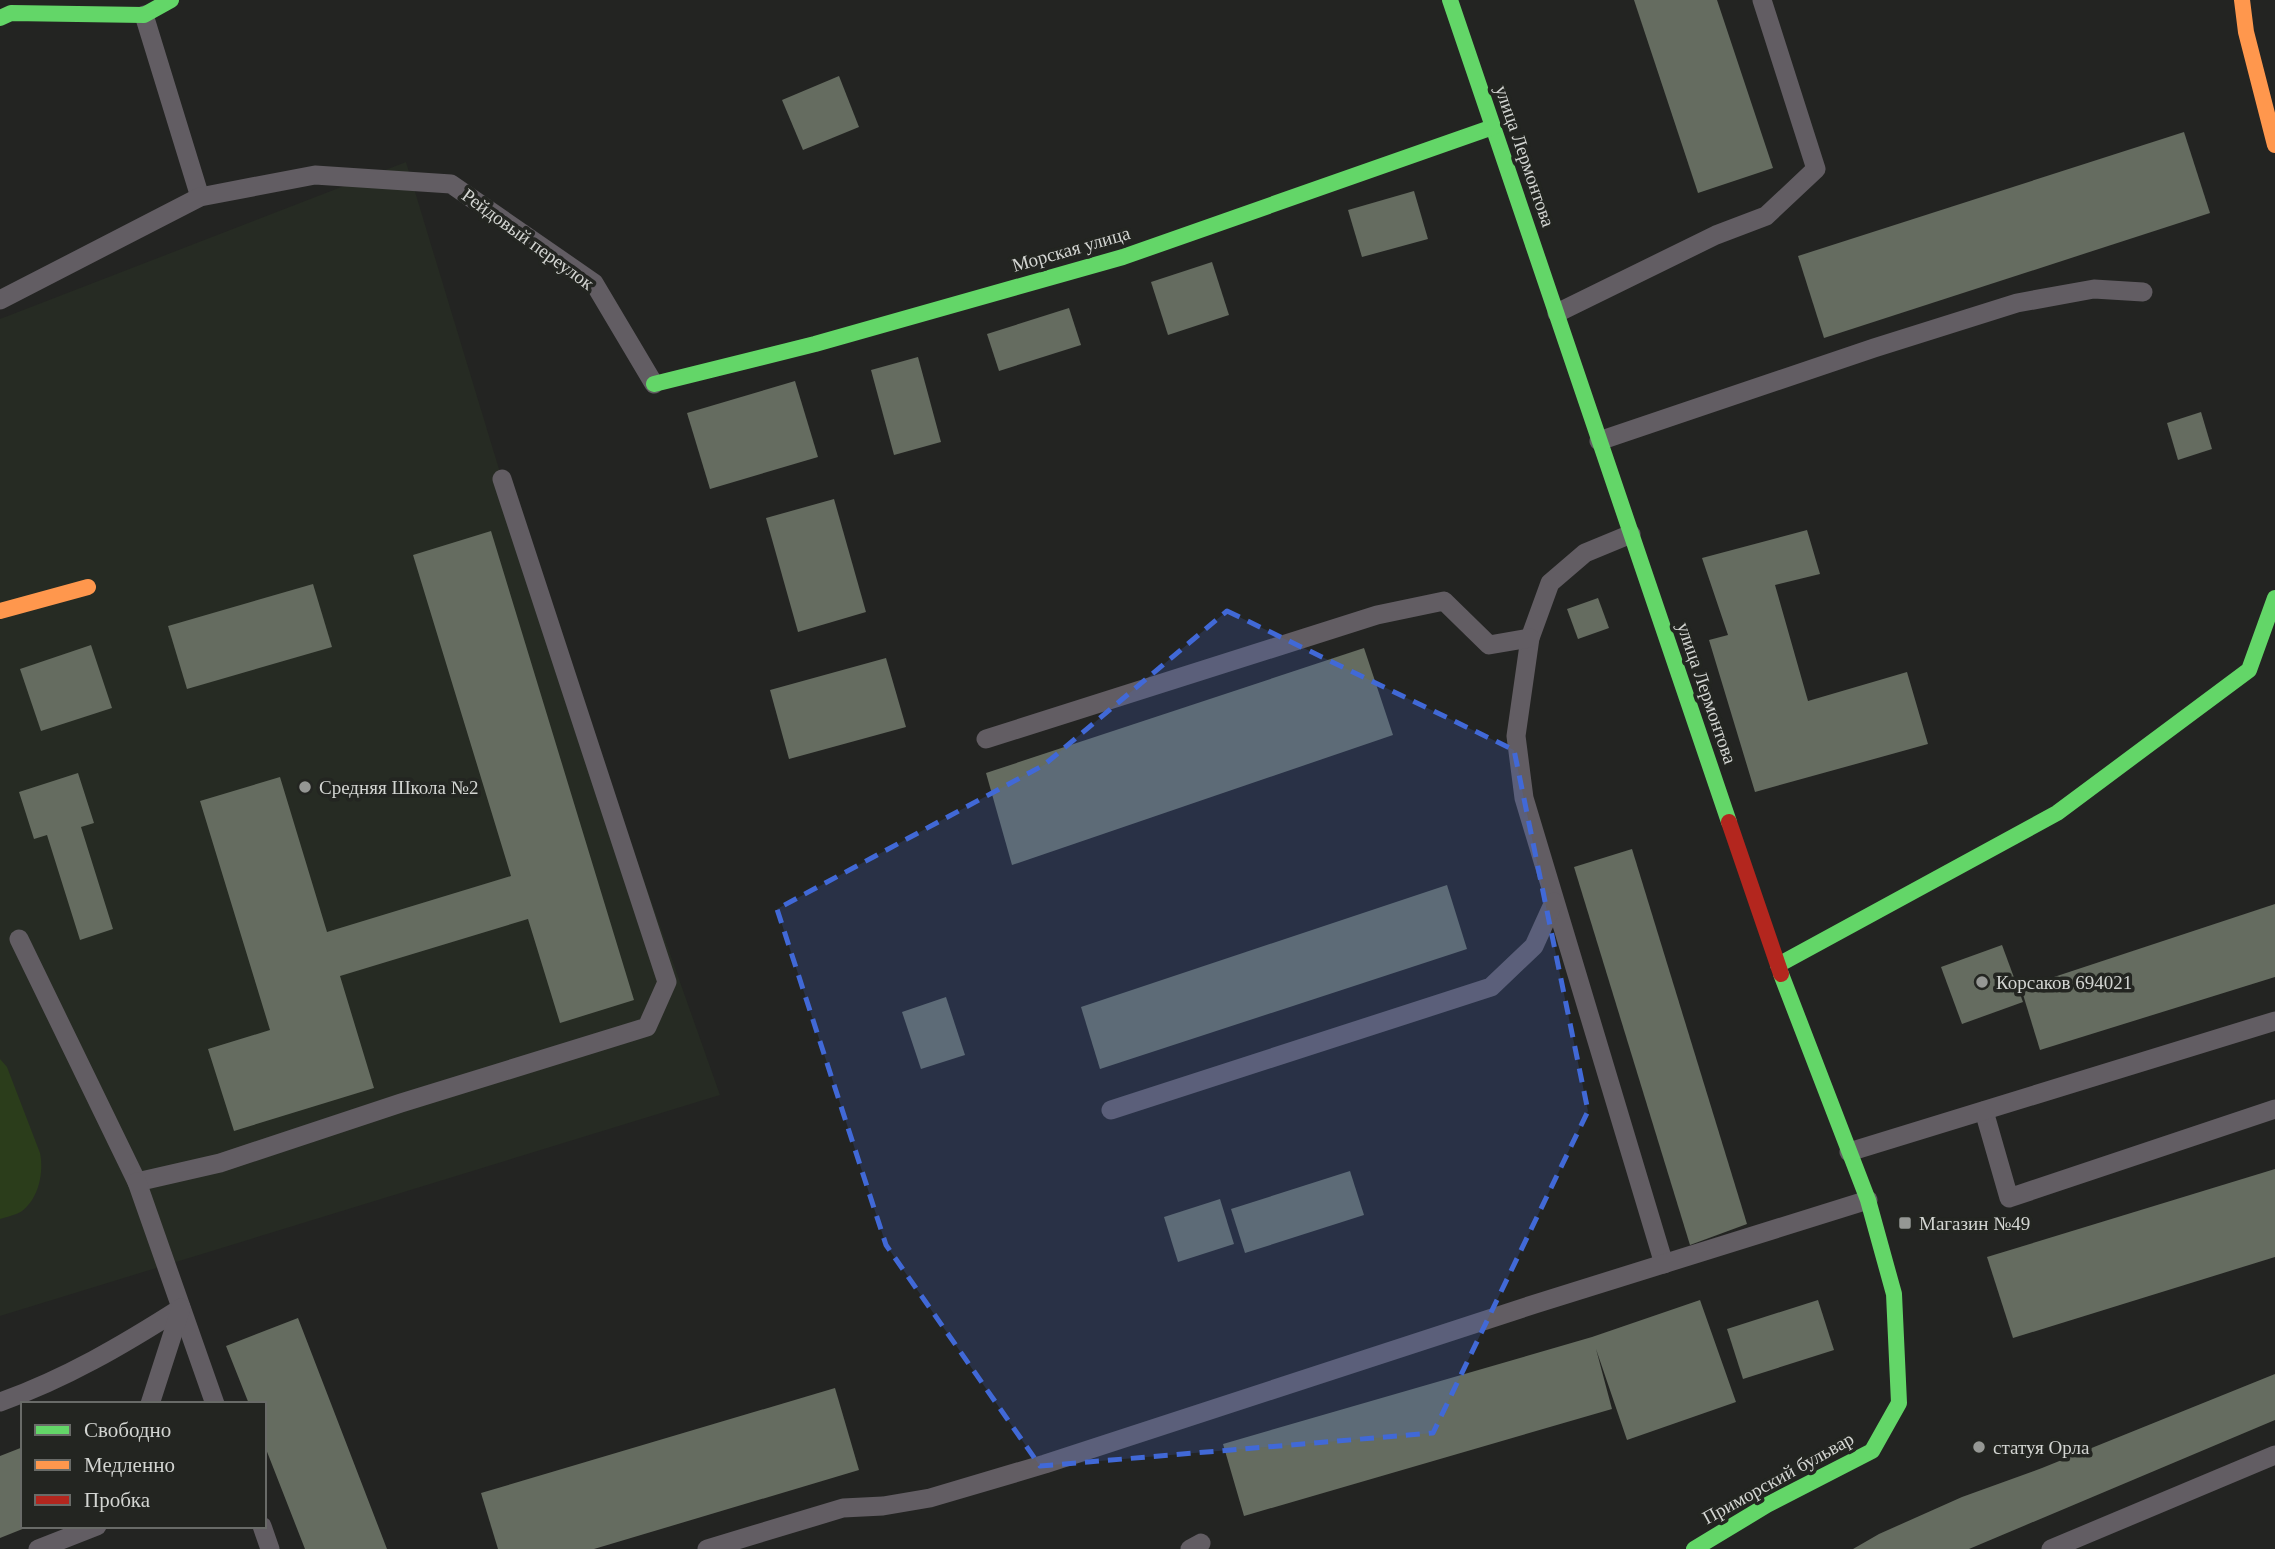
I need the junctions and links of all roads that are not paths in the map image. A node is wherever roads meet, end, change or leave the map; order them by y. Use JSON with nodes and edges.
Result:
{"nodes":[{"id":1,"x":171,"y":0,"type":"edge"},
{"id":2,"x":1450,"y":0,"type":"edge"},
{"id":3,"x":1762,"y":0,"type":"edge"},
{"id":4,"x":2242,"y":0,"type":"edge"},
{"id":5,"x":144,"y":15,"type":"junction"},
{"id":6,"x":0,"y":18,"type":"edge"},
{"id":7,"x":1493,"y":127,"type":"junction"},
{"id":8,"x":2275,"y":145,"type":"edge"},
{"id":9,"x":200,"y":197,"type":"junction"},
{"id":10,"x":2143,"y":292,"type":"dead end"},
{"id":11,"x":0,"y":300,"type":"edge"},
{"id":12,"x":1557,"y":313,"type":"junction"},
{"id":13,"x":654,"y":384,"type":"joint"},
{"id":14,"x":1599,"y":441,"type":"junction"},
{"id":15,"x":502,"y":479,"type":"dead end"},
{"id":16,"x":1631,"y":534,"type":"junction"},
{"id":17,"x":88,"y":587,"type":"dead end"},
{"id":18,"x":2275,"y":598,"type":"edge"},
{"id":19,"x":0,"y":611,"type":"edge"},
{"id":20,"x":1530,"y":638,"type":"junction"},
{"id":21,"x":986,"y":739,"type":"dead end"},
{"id":22,"x":1554,"y":902,"type":"junction"},
{"id":23,"x":19,"y":939,"type":"dead end"},
{"id":24,"x":1778,"y":965,"type":"junction"},
{"id":25,"x":2275,"y":1021,"type":"edge"},
{"id":26,"x":2275,"y":1109,"type":"edge"},
{"id":27,"x":1111,"y":1110,"type":"dead end"},
{"id":28,"x":1983,"y":1111,"type":"junction"},
{"id":29,"x":1850,"y":1153,"type":"junction"},
{"id":30,"x":137,"y":1182,"type":"junction"},
{"id":31,"x":1868,"y":1200,"type":"junction"},
{"id":32,"x":1664,"y":1264,"type":"junction"},
{"id":33,"x":181,"y":1308,"type":"junction"},
{"id":34,"x":0,"y":1402,"type":"edge"},
{"id":35,"x":151,"y":1402,"type":"edge"},
{"id":36,"x":214,"y":1402,"type":"edge"},
{"id":37,"x":1899,"y":1403,"type":"joint"},
{"id":38,"x":2275,"y":1455,"type":"edge"},
{"id":39,"x":91,"y":1528,"type":"edge"},
{"id":40,"x":263,"y":1528,"type":"edge"},
{"id":41,"x":38,"y":1549,"type":"edge"},
{"id":42,"x":270,"y":1549,"type":"edge"},
{"id":43,"x":707,"y":1549,"type":"edge"},
{"id":44,"x":1693,"y":1549,"type":"edge"},
{"id":45,"x":2050,"y":1549,"type":"edge"}],
"edges":[{"from":1,"to":5,"type":"street"},
{"from":2,"to":7,"type":"street","name":"улица Лермонтова"},
{"from":3,"to":12,"type":"lane"},
{"from":4,"to":8,"type":"street"},
{"from":5,"to":6,"type":"street"},
{"from":5,"to":9,"type":"lane"},
{"from":7,"to":12,"type":"street","name":"улица Лермонтова"},
{"from":7,"to":13,"type":"street","name":"Морская улица"},
{"from":9,"to":11,"type":"lane","name":"Рейдовый переулок"},
{"from":9,"to":13,"type":"lane","name":"Рейдовый переулок"},
{"from":10,"to":14,"type":"lane"},
{"from":12,"to":14,"type":"street","name":"улица Лермонтова"},
{"from":14,"to":16,"type":"street","name":"улица Лермонтова"},
{"from":15,"to":30,"type":"lane"},
{"from":16,"to":20,"type":"lane"},
{"from":16,"to":24,"type":"street","name":"улица Лермонтова"},
{"from":17,"to":19,"type":"street"},
{"from":18,"to":24,"type":"street"},
{"from":20,"to":21,"type":"lane"},
{"from":20,"to":22,"type":"lane"},
{"from":22,"to":27,"type":"lane"},
{"from":22,"to":32,"type":"lane"},
{"from":23,"to":30,"type":"lane"},
{"from":24,"to":29,"type":"street","name":"улица Лермонтова"},
{"from":25,"to":28,"type":"lane"},
{"from":26,"to":28,"type":"lane"},
{"from":28,"to":29,"type":"lane"},
{"from":29,"to":31,"type":"street","name":"улица Лермонтова"},
{"from":30,"to":33,"type":"lane"},
{"from":31,"to":32,"type":"lane"},
{"from":31,"to":37,"type":"street","name":"улица Лермонтова"},
{"from":32,"to":43,"type":"lane"},
{"from":33,"to":34,"type":"lane"},
{"from":33,"to":35,"type":"lane"},
{"from":33,"to":36,"type":"lane"},
{"from":37,"to":44,"type":"street","name":"Приморский бульвар"},
{"from":38,"to":45,"type":"lane"},
{"from":39,"to":41,"type":"lane"},
{"from":40,"to":42,"type":"lane"}]}
